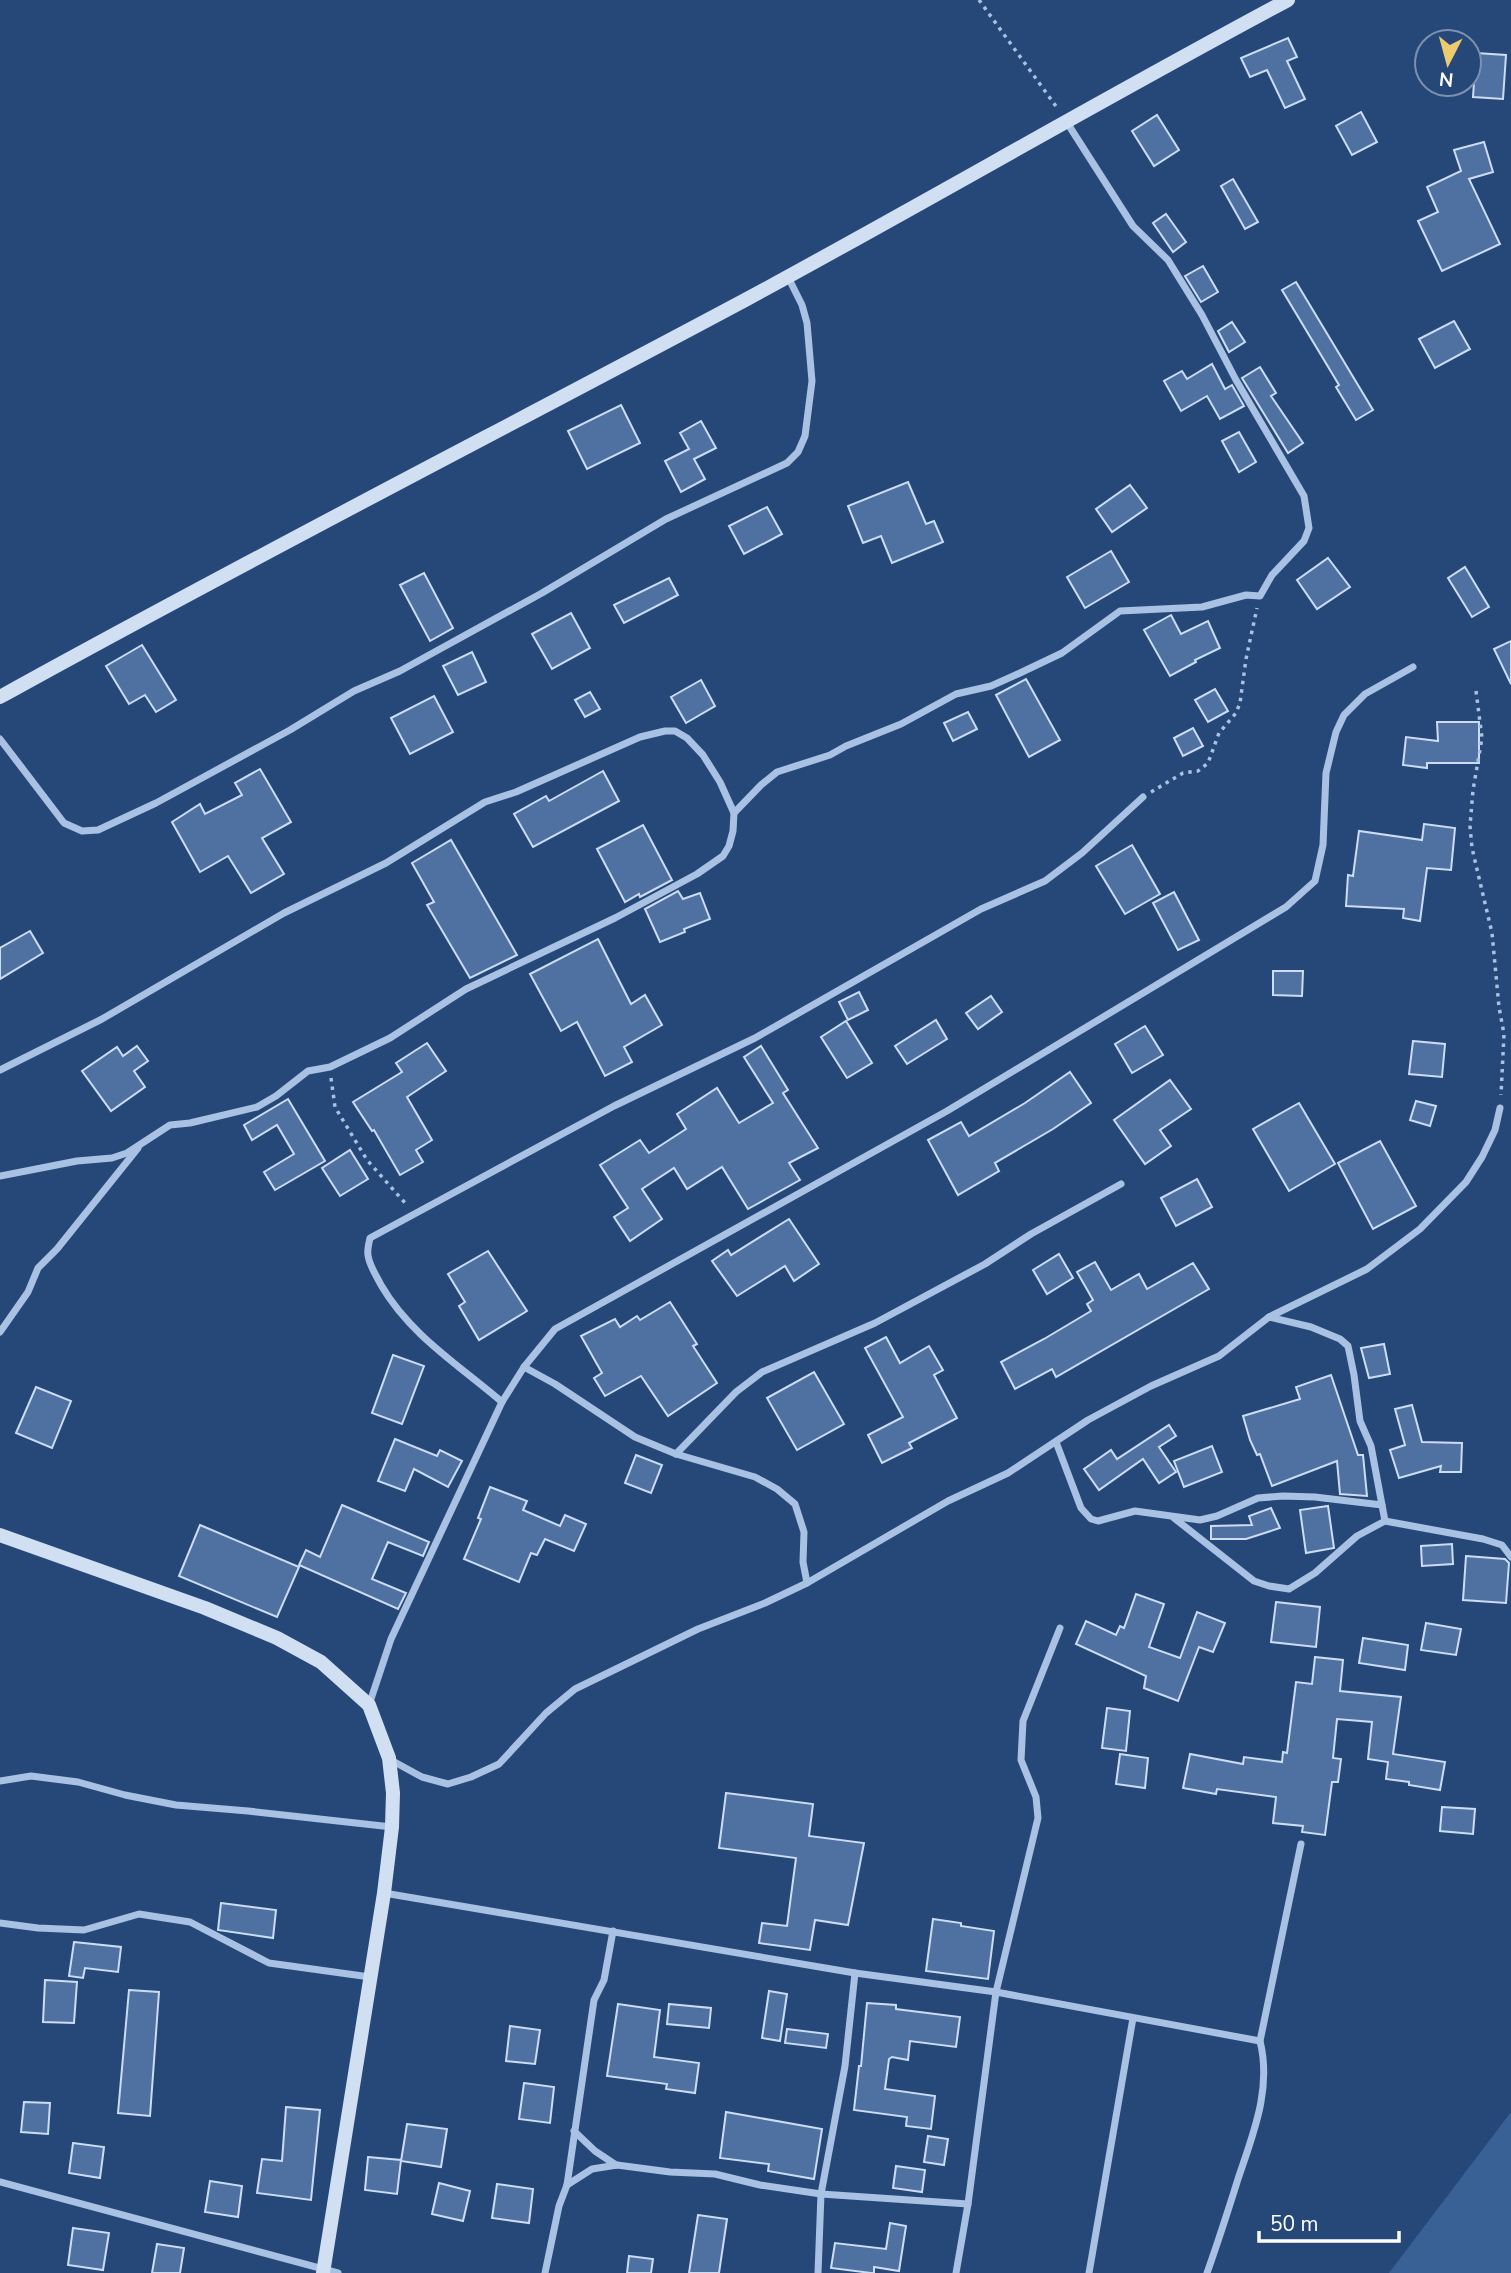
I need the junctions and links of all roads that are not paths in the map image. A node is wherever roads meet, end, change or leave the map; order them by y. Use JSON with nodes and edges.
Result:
{"nodes":[{"id":1,"x":1288,"y":0,"type":"edge"},
{"id":2,"x":1066,"y":121,"type":"junction"},
{"id":3,"x":788,"y":276,"type":"junction"},
{"id":4,"x":1413,"y":667,"type":"dead end"},
{"id":5,"x":0,"y":697,"type":"edge"},
{"id":6,"x":0,"y":739,"type":"edge"},
{"id":7,"x":1143,"y":797,"type":"road end"},
{"id":8,"x":734,"y":813,"type":"junction"},
{"id":9,"x":0,"y":1070,"type":"edge"},
{"id":10,"x":1500,"y":1108,"type":"road end"},
{"id":11,"x":143,"y":1142,"type":"junction"},
{"id":12,"x":0,"y":1176,"type":"edge"},
{"id":13,"x":1121,"y":1184,"type":"dead end"},
{"id":14,"x":1269,"y":1317,"type":"junction"},
{"id":15,"x":0,"y":1332,"type":"edge"},
{"id":16,"x":524,"y":1367,"type":"junction"},
{"id":17,"x":502,"y":1402,"type":"junction"},
{"id":18,"x":1056,"y":1442,"type":"junction"},
{"id":19,"x":676,"y":1454,"type":"junction"},
{"id":20,"x":1382,"y":1505,"type":"junction"},
{"id":21,"x":1172,"y":1517,"type":"junction"},
{"id":22,"x":1385,"y":1521,"type":"junction"},
{"id":23,"x":0,"y":1535,"type":"edge"},
{"id":24,"x":1511,"y":1557,"type":"edge"},
{"id":25,"x":807,"y":1583,"type":"junction"},
{"id":26,"x":1060,"y":1628,"type":"dead end"},
{"id":27,"x":369,"y":1705,"type":"junction"},
{"id":28,"x":389,"y":1758,"type":"junction"},
{"id":29,"x":0,"y":1781,"type":"edge"},
{"id":30,"x":392,"y":1827,"type":"junction"},
{"id":31,"x":1301,"y":1844,"type":"dead end"},
{"id":32,"x":384,"y":1893,"type":"junction"},
{"id":33,"x":0,"y":1923,"type":"edge"},
{"id":34,"x":613,"y":1931,"type":"junction"},
{"id":35,"x":855,"y":1973,"type":"junction"},
{"id":36,"x":371,"y":1977,"type":"junction"},
{"id":37,"x":996,"y":1992,"type":"junction"},
{"id":38,"x":1133,"y":2018,"type":"junction"},
{"id":39,"x":1259,"y":2041,"type":"junction"},
{"id":40,"x":574,"y":2131,"type":"junction"},
{"id":41,"x":617,"y":2165,"type":"junction"},
{"id":42,"x":0,"y":2182,"type":"edge"},
{"id":43,"x":567,"y":2185,"type":"junction"},
{"id":44,"x":821,"y":2194,"type":"junction"},
{"id":45,"x":968,"y":2204,"type":"junction"},
{"id":46,"x":328,"y":2272,"type":"edge"},
{"id":47,"x":545,"y":2273,"type":"edge"},
{"id":48,"x":818,"y":2273,"type":"edge"},
{"id":49,"x":956,"y":2273,"type":"edge"},
{"id":50,"x":1089,"y":2273,"type":"edge"},
{"id":51,"x":1207,"y":2273,"type":"edge"}],
"edges":[{"from":1,"to":2,"type":"street"},
{"from":2,"to":3,"type":"street"},
{"from":2,"to":8,"type":"street"},
{"from":3,"to":5,"type":"street"},
{"from":3,"to":6,"type":"street"},
{"from":4,"to":16,"type":"street"},
{"from":7,"to":17,"type":"street"},
{"from":8,"to":9,"type":"street"},
{"from":8,"to":11,"type":"street"},
{"from":10,"to":14,"type":"street"},
{"from":11,"to":12,"type":"street"},
{"from":11,"to":15,"type":"street"},
{"from":13,"to":19,"type":"street"},
{"from":14,"to":18,"type":"street"},
{"from":14,"to":20,"type":"street"},
{"from":16,"to":17,"type":"street"},
{"from":16,"to":19,"type":"street"},
{"from":17,"to":27,"type":"street"},
{"from":18,"to":21,"type":"street"},
{"from":18,"to":25,"type":"street"},
{"from":19,"to":25,"type":"street"},
{"from":20,"to":21,"type":"street"},
{"from":20,"to":22,"type":"street"},
{"from":21,"to":22,"type":"street"},
{"from":22,"to":24,"type":"street"},
{"from":23,"to":27,"type":"street"},
{"from":25,"to":28,"type":"street"},
{"from":26,"to":37,"type":"street"},
{"from":27,"to":28,"type":"street"},
{"from":28,"to":30,"type":"street"},
{"from":29,"to":30,"type":"street"},
{"from":30,"to":32,"type":"street"},
{"from":31,"to":39,"type":"street"},
{"from":32,"to":34,"type":"street"},
{"from":32,"to":36,"type":"street"},
{"from":33,"to":36,"type":"street"},
{"from":34,"to":35,"type":"street"},
{"from":34,"to":40,"type":"street"},
{"from":35,"to":37,"type":"street"},
{"from":35,"to":44,"type":"street"},
{"from":36,"to":46,"type":"street"},
{"from":37,"to":38,"type":"street"},
{"from":37,"to":45,"type":"street"},
{"from":38,"to":39,"type":"street"},
{"from":38,"to":50,"type":"street"},
{"from":39,"to":51,"type":"street"},
{"from":40,"to":41,"type":"street"},
{"from":40,"to":43,"type":"street"},
{"from":41,"to":43,"type":"street"},
{"from":41,"to":44,"type":"street"},
{"from":42,"to":46,"type":"street"},
{"from":43,"to":47,"type":"street"},
{"from":44,"to":45,"type":"street"},
{"from":44,"to":48,"type":"street"},
{"from":45,"to":49,"type":"street"}]}
